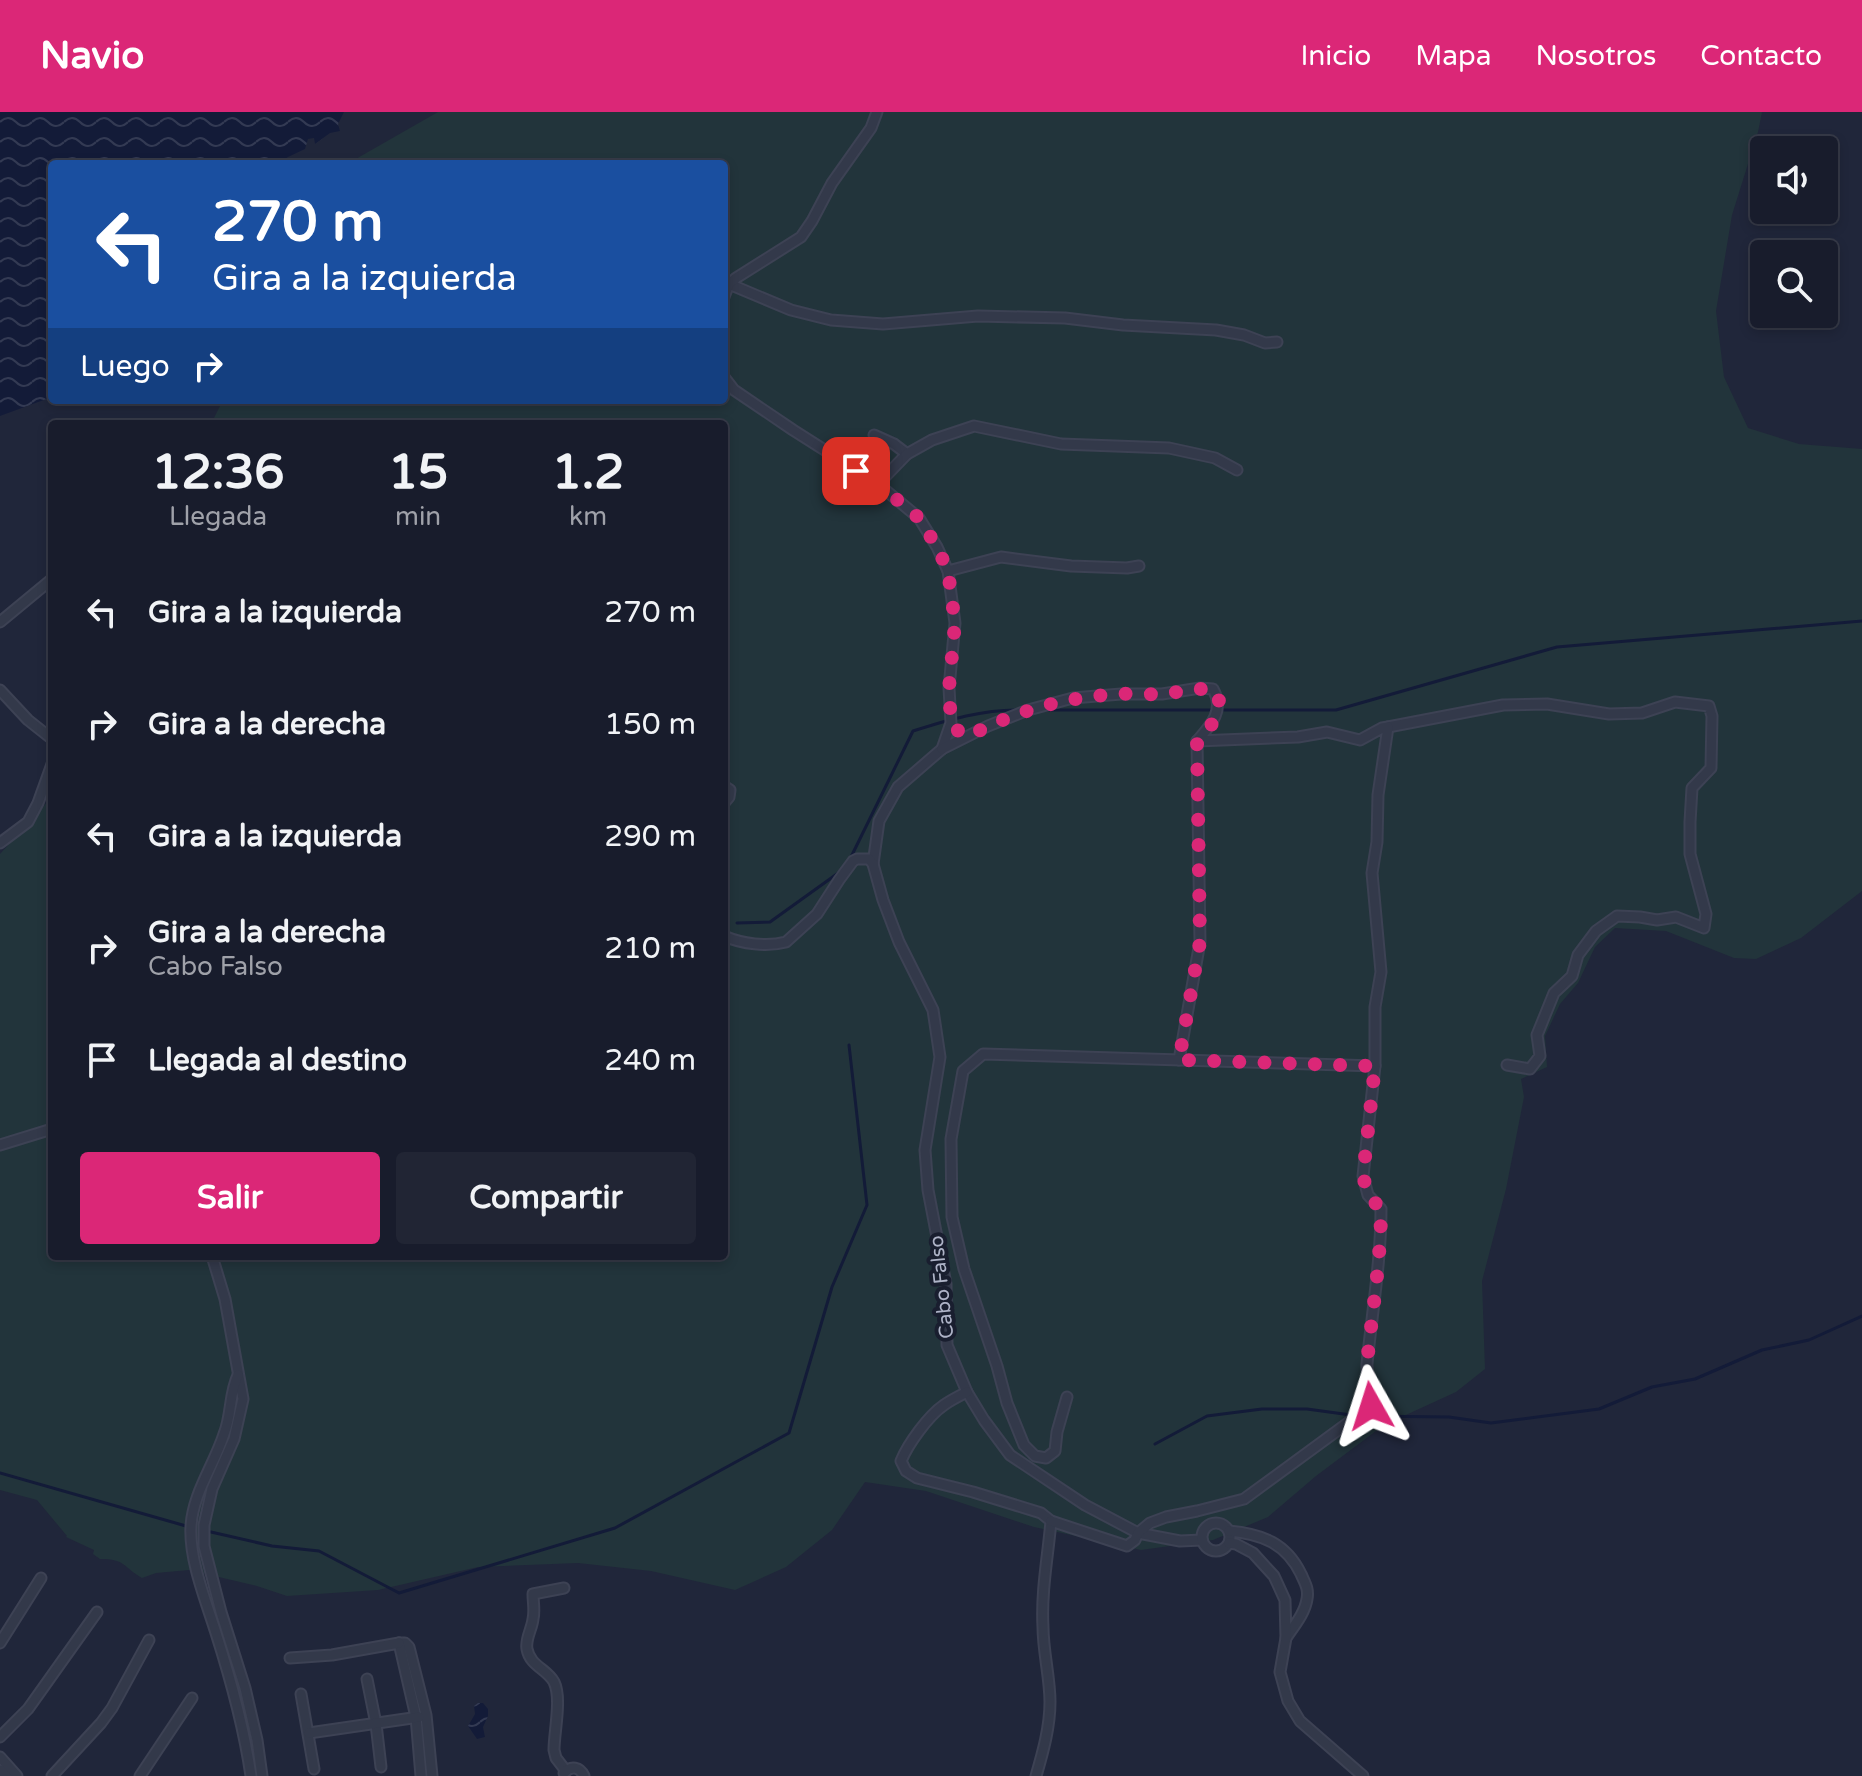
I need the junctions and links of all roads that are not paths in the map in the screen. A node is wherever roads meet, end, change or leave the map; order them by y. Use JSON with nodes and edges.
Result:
{"nodes":[{"id":1,"x":877,"y":112,"type":"edge"},
{"id":2,"x":728,"y":281,"type":"edge"},
{"id":3,"x":728,"y":282,"type":"edge"},
{"id":4,"x":1277,"y":342,"type":"dead end"},
{"id":5,"x":728,"y":382,"type":"edge"},
{"id":6,"x":874,"y":435,"type":"dead end"},
{"id":7,"x":907,"y":454,"type":"junction"},
{"id":8,"x":1237,"y":470,"type":"dead end"},
{"id":9,"x":878,"y":484,"type":"junction"},
{"id":10,"x":1139,"y":566,"type":"dead end"},
{"id":11,"x":948,"y":571,"type":"junction"},
{"id":12,"x":48,"y":582,"type":"edge"},
{"id":13,"x":0,"y":622,"type":"edge"},
{"id":14,"x":0,"y":690,"type":"edge"},
{"id":15,"x":951,"y":723,"type":"junction"},
{"id":16,"x":1388,"y":727,"type":"junction"},
{"id":17,"x":971,"y":735,"type":"junction"},
{"id":18,"x":48,"y":736,"type":"edge"},
{"id":19,"x":1197,"y":741,"type":"junction"},
{"id":20,"x":942,"y":749,"type":"junction"},
{"id":21,"x":48,"y":775,"type":"edge"},
{"id":22,"x":0,"y":843,"type":"edge"},
{"id":23,"x":873,"y":864,"type":"junction"},
{"id":24,"x":728,"y":937,"type":"edge"},
{"id":25,"x":1179,"y":1060,"type":"junction"},
{"id":26,"x":1507,"y":1065,"type":"dead end"},
{"id":27,"x":1375,"y":1066,"type":"junction"},
{"id":28,"x":48,"y":1130,"type":"edge"},
{"id":29,"x":0,"y":1145,"type":"edge"},
{"id":30,"x":213,"y":1260,"type":"edge"},
{"id":31,"x":238,"y":1375,"type":"junction"},
{"id":32,"x":967,"y":1392,"type":"junction"},
{"id":33,"x":1067,"y":1397,"type":"dead end"},
{"id":34,"x":195,"y":1509,"type":"junction"},
{"id":35,"x":207,"y":1511,"type":"junction"},
{"id":36,"x":1051,"y":1521,"type":"junction"},
{"id":37,"x":1229,"y":1531,"type":"junction"},
{"id":38,"x":1138,"y":1533,"type":"junction"},
{"id":39,"x":1263,"y":1538,"type":"junction"},
{"id":40,"x":1202,"y":1540,"type":"junction"},
{"id":41,"x":1229,"y":1543,"type":"junction"},
{"id":42,"x":204,"y":1546,"type":"junction"},
{"id":43,"x":192,"y":1550,"type":"junction"},
{"id":44,"x":1253,"y":1553,"type":"junction"},
{"id":45,"x":41,"y":1578,"type":"dead end"},
{"id":46,"x":564,"y":1588,"type":"dead end"},
{"id":47,"x":97,"y":1612,"type":"dead end"},
{"id":48,"x":1284,"y":1617,"type":"junction"},
{"id":49,"x":1300,"y":1617,"type":"junction"},
{"id":50,"x":1286,"y":1638,"type":"junction"},
{"id":51,"x":149,"y":1640,"type":"dead end"},
{"id":52,"x":0,"y":1643,"type":"edge"},
{"id":53,"x":290,"y":1658,"type":"dead end"},
{"id":54,"x":367,"y":1679,"type":"dead end"},
{"id":55,"x":301,"y":1694,"type":"dead end"},
{"id":56,"x":192,"y":1698,"type":"dead end"},
{"id":57,"x":421,"y":1716,"type":"junction"},
{"id":58,"x":376,"y":1724,"type":"junction"},
{"id":59,"x":309,"y":1733,"type":"junction"},
{"id":60,"x":0,"y":1737,"type":"edge"},
{"id":61,"x":0,"y":1757,"type":"edge"},
{"id":62,"x":381,"y":1767,"type":"dead end"},
{"id":63,"x":314,"y":1769,"type":"dead end"},
{"id":64,"x":0,"y":1770,"type":"edge"},
{"id":65,"x":564,"y":1773,"type":"edge"},
{"id":66,"x":6,"y":1776,"type":"edge"},
{"id":67,"x":17,"y":1776,"type":"edge"},
{"id":68,"x":52,"y":1776,"type":"edge"},
{"id":69,"x":140,"y":1776,"type":"edge"},
{"id":70,"x":251,"y":1776,"type":"edge"},
{"id":71,"x":262,"y":1776,"type":"edge"},
{"id":72,"x":421,"y":1776,"type":"edge"},
{"id":73,"x":432,"y":1776,"type":"edge"},
{"id":74,"x":584,"y":1776,"type":"edge"},
{"id":75,"x":1036,"y":1776,"type":"edge"},
{"id":76,"x":1363,"y":1776,"type":"edge"}],
"edges":[{"from":1,"to":2,"type":"street"},
{"from":3,"to":4,"type":"street"},
{"from":5,"to":9,"type":"street"},
{"from":6,"to":7,"type":"street"},
{"from":7,"to":8,"type":"street"},
{"from":7,"to":9,"type":"street"},
{"from":9,"to":11,"type":"street"},
{"from":10,"to":11,"type":"street"},
{"from":11,"to":15,"type":"street"},
{"from":12,"to":13,"type":"street"},
{"from":14,"to":18,"type":"street"},
{"from":15,"to":17,"type":"street"},
{"from":15,"to":20,"type":"street"},
{"from":16,"to":19,"type":"street"},
{"from":16,"to":26,"type":"street"},
{"from":16,"to":27,"type":"street"},
{"from":17,"to":19,"type":"street","name":"Cabo Falso"},
{"from":17,"to":20,"type":"street","name":"Cabo Falso"},
{"from":19,"to":25,"type":"street"},
{"from":20,"to":23,"type":"street","name":"Cabo Falso"},
{"from":21,"to":22,"type":"street"},
{"from":23,"to":24,"type":"street"},
{"from":23,"to":32,"type":"street","name":"Cabo Falso"},
{"from":25,"to":27,"type":"street"},
{"from":25,"to":33,"type":"street"},
{"from":27,"to":38,"type":"street"},
{"from":28,"to":29,"type":"street"},
{"from":30,"to":31,"type":"street"},
{"from":31,"to":34,"type":"street"},
{"from":31,"to":35,"type":"street"},
{"from":32,"to":36,"type":"street"},
{"from":32,"to":38,"type":"street","name":"Cabo Falso"},
{"from":34,"to":35,"type":"street"},
{"from":34,"to":43,"type":"street"},
{"from":35,"to":42,"type":"street"},
{"from":36,"to":38,"type":"street"},
{"from":36,"to":75,"type":"street"},
{"from":37,"to":39,"type":"street"},
{"from":37,"to":40,"type":"street"},
{"from":37,"to":41,"type":"street"},
{"from":38,"to":40,"type":"street"},
{"from":39,"to":44,"type":"street"},
{"from":39,"to":49,"type":"street"},
{"from":40,"to":41,"type":"street"},
{"from":41,"to":44,"type":"street"},
{"from":42,"to":43,"type":"street"},
{"from":42,"to":71,"type":"street"},
{"from":43,"to":70,"type":"street"},
{"from":44,"to":48,"type":"street"},
{"from":45,"to":52,"type":"street"},
{"from":46,"to":65,"type":"street"},
{"from":47,"to":60,"type":"street"},
{"from":48,"to":49,"type":"street"},
{"from":48,"to":50,"type":"street"},
{"from":49,"to":50,"type":"street"},
{"from":50,"to":76,"type":"street"},
{"from":51,"to":68,"type":"street"},
{"from":53,"to":57,"type":"street"},
{"from":54,"to":58,"type":"street"},
{"from":55,"to":59,"type":"street"},
{"from":56,"to":69,"type":"street"},
{"from":57,"to":58,"type":"street"},
{"from":57,"to":72,"type":"street"},
{"from":57,"to":73,"type":"street"},
{"from":58,"to":59,"type":"street"},
{"from":58,"to":62,"type":"street"},
{"from":59,"to":63,"type":"street"},
{"from":61,"to":67,"type":"street"},
{"from":64,"to":66,"type":"street"},
{"from":65,"to":74,"type":"street"}]}
